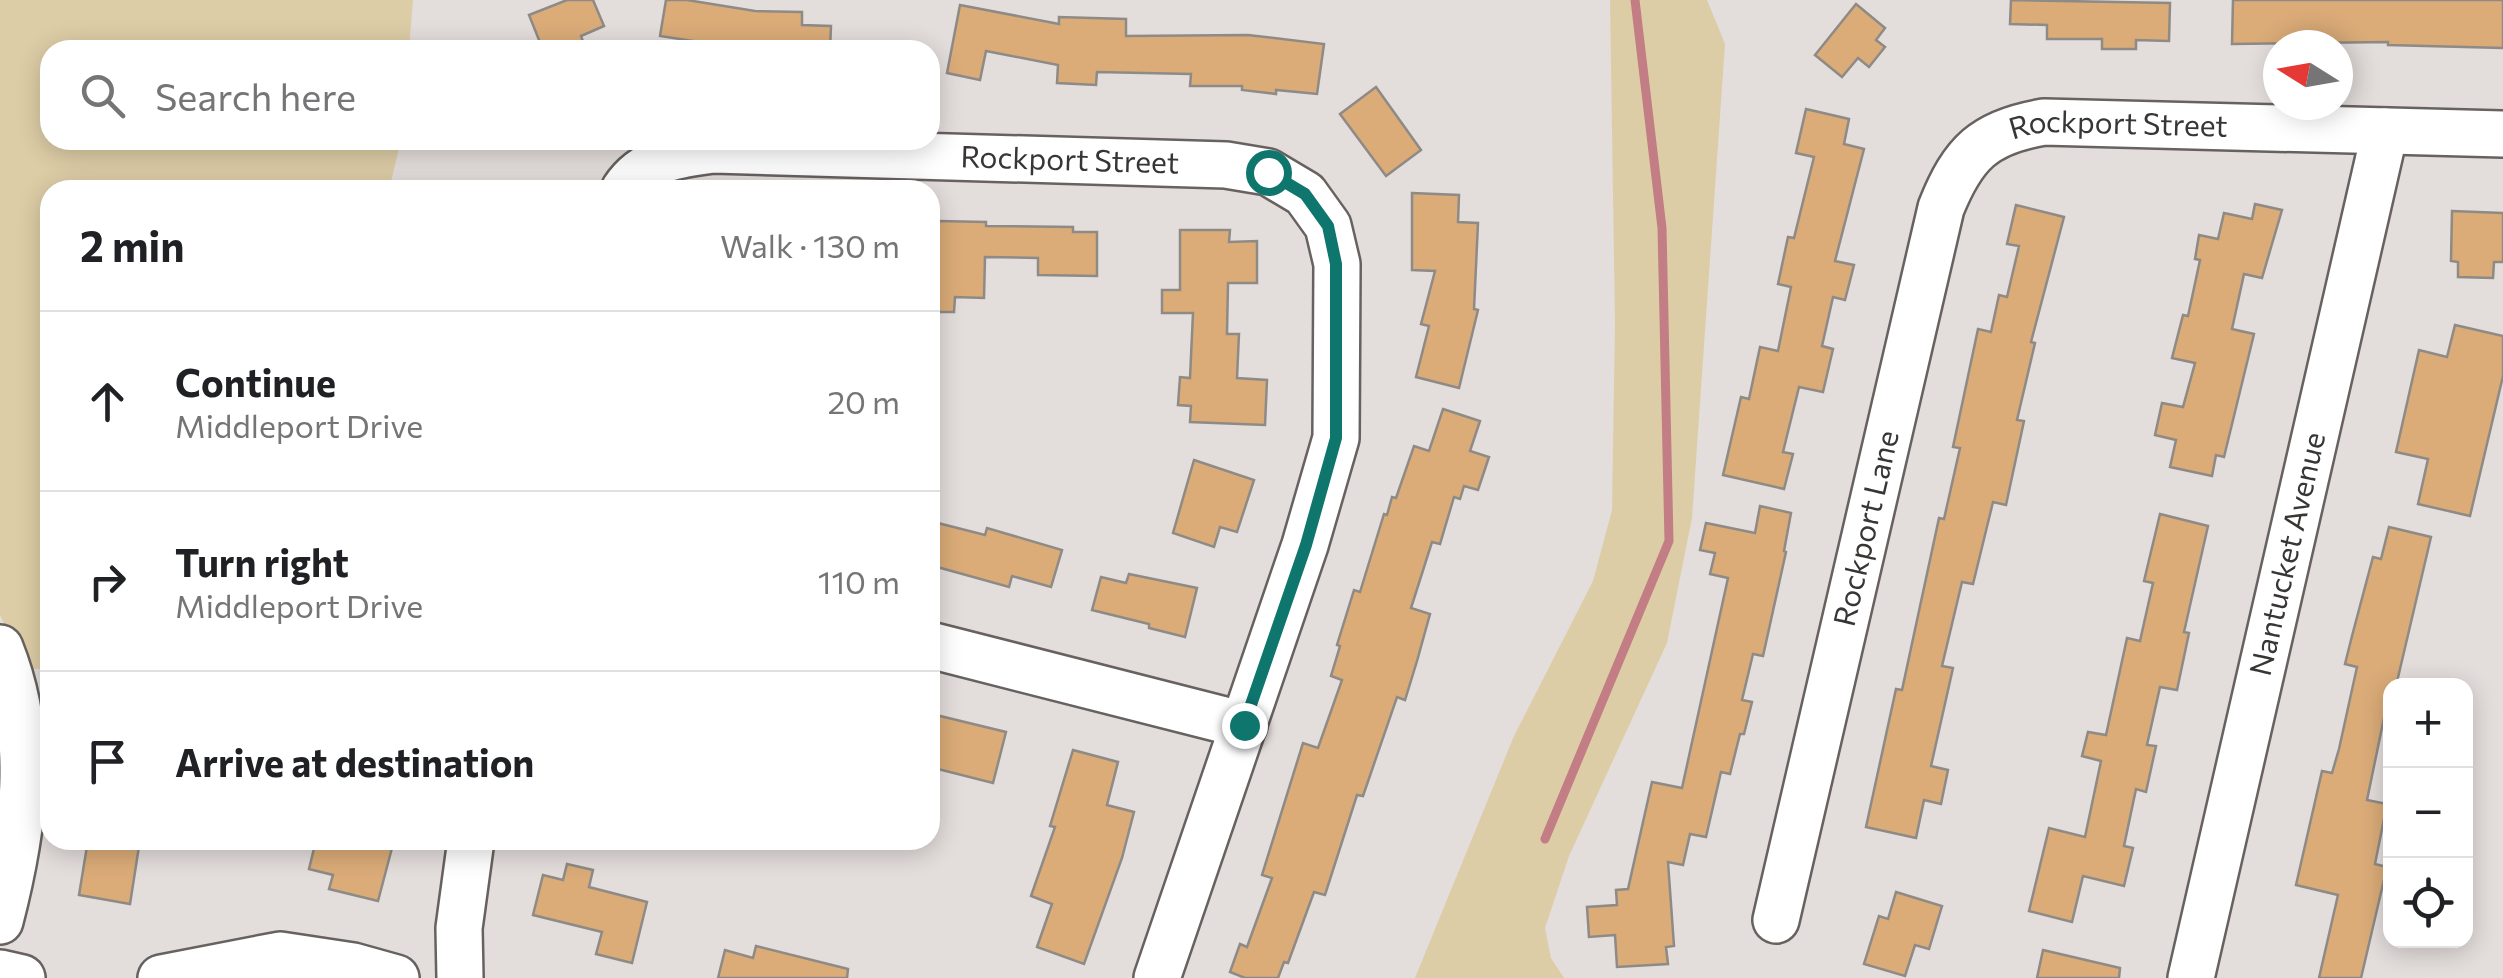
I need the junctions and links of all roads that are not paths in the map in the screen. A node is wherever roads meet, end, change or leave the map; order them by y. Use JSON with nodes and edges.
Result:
{"nodes":[{"id":1,"x":2385,"y":132,"type":"junction"},
{"id":2,"x":2503,"y":134,"type":"edge"},
{"id":3,"x":1979,"y":146,"type":"joint"},
{"id":4,"x":714,"y":150,"type":"edge"},
{"id":5,"x":714,"y":150,"type":"edge"},
{"id":6,"x":634,"y":180,"type":"edge"},
{"id":7,"x":0,"y":648,"type":"edge"},
{"id":8,"x":940,"y":648,"type":"edge"},
{"id":9,"x":1244,"y":725,"type":"junction"},
{"id":10,"x":469,"y":850,"type":"edge"},
{"id":11,"x":1776,"y":920,"type":"dead end"},
{"id":12,"x":0,"y":921,"type":"edge"},
{"id":13,"x":0,"y":973,"type":"edge"},
{"id":14,"x":22,"y":978,"type":"edge"},
{"id":15,"x":160,"y":978,"type":"edge"},
{"id":16,"x":396,"y":978,"type":"edge"},
{"id":17,"x":460,"y":978,"type":"edge"},
{"id":18,"x":1158,"y":978,"type":"edge"},
{"id":19,"x":2191,"y":978,"type":"edge"}],
"edges":[{"from":1,"to":2,"type":"street","name":"Rockport Street"},
{"from":1,"to":3,"type":"street","name":"Rockport Street"},
{"from":1,"to":19,"type":"street","name":"Nantucket Avenue"},
{"from":3,"to":11,"type":"street","name":"Rockport Lane"},
{"from":4,"to":6,"type":"street","name":"Rockport Street"},
{"from":5,"to":9,"type":"street","name":"Rockport Street"},
{"from":7,"to":12,"type":"street"},
{"from":8,"to":9,"type":"street"},
{"from":9,"to":18,"type":"street","name":"Rockport Street"},
{"from":10,"to":17,"type":"street"},
{"from":13,"to":14,"type":"street"},
{"from":15,"to":16,"type":"street"}]}
